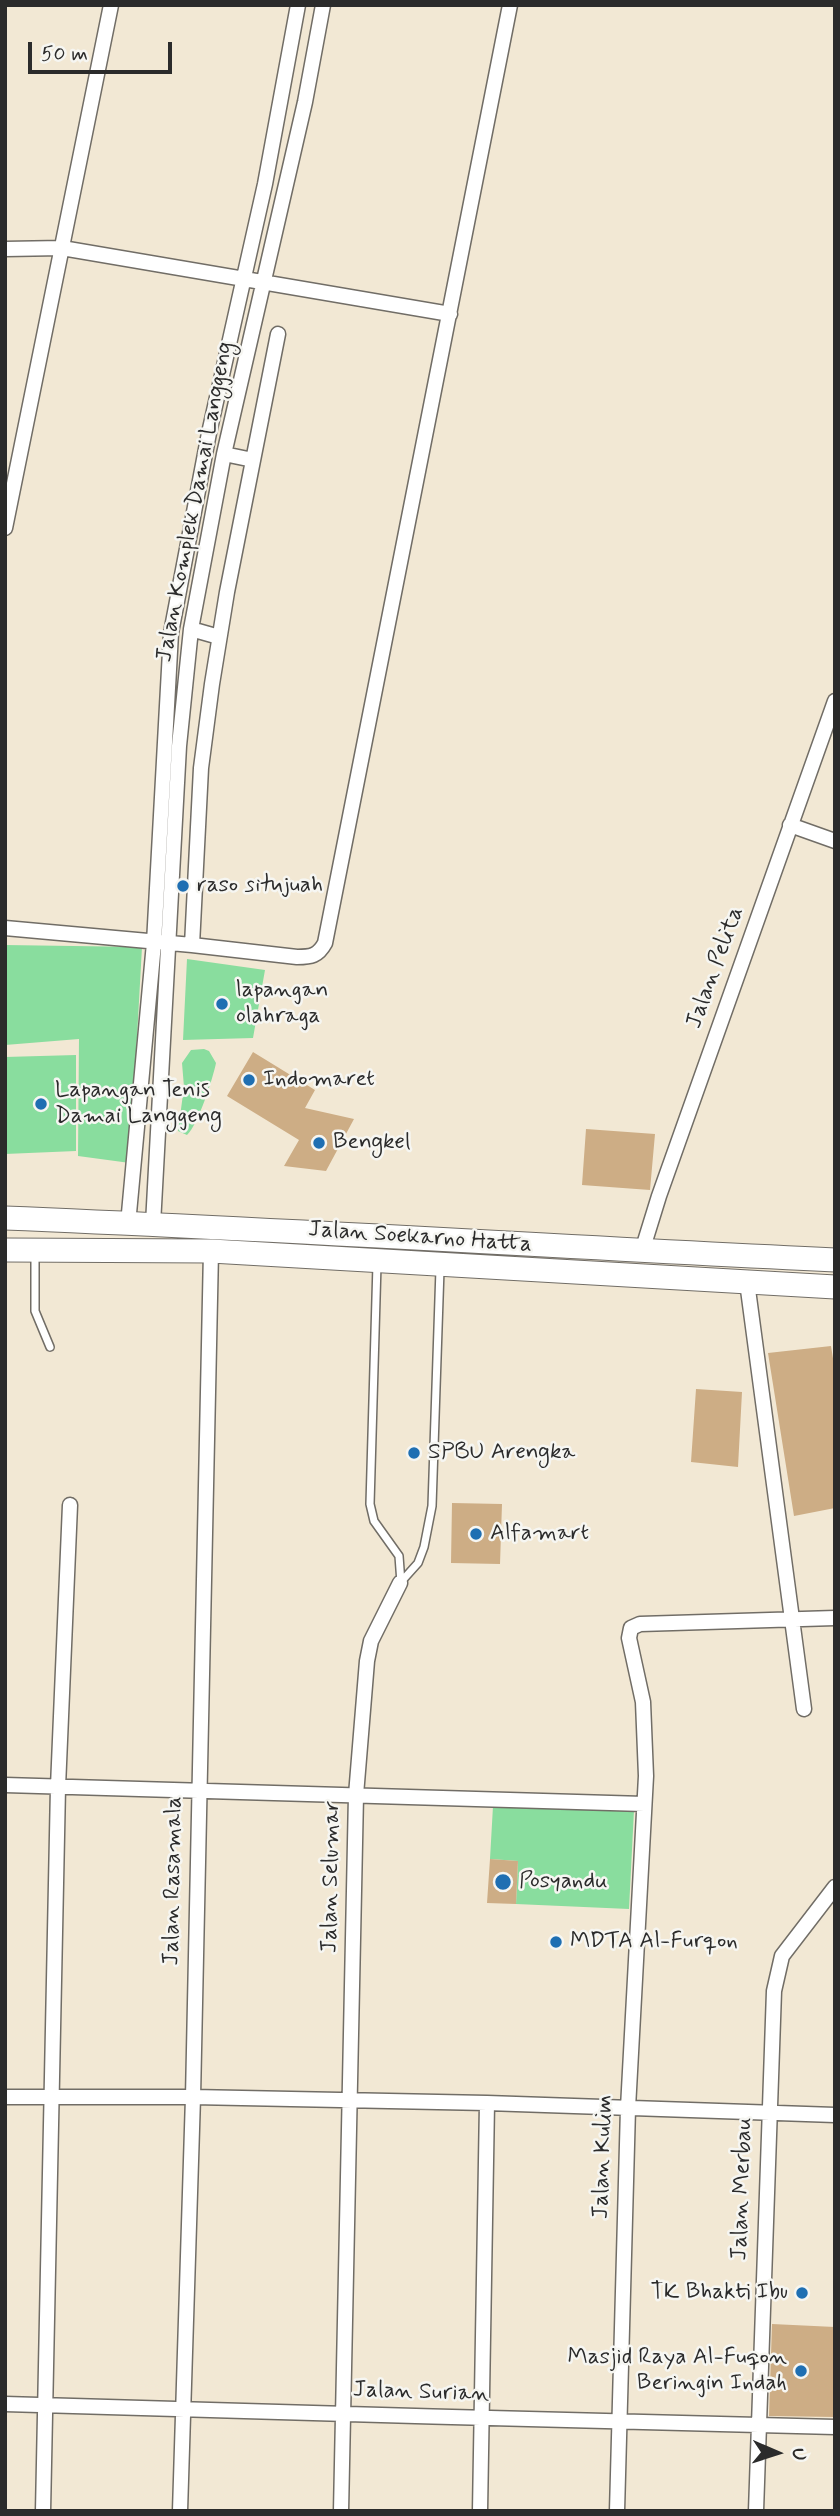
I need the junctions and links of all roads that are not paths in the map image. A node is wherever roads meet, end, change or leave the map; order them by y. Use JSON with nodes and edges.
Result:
{"nodes":[{"id":1,"x":111,"y":5,"type":"edge"},
{"id":2,"x":298,"y":5,"type":"edge"},
{"id":3,"x":323,"y":5,"type":"edge"},
{"id":4,"x":510,"y":5,"type":"edge"},
{"id":5,"x":281,"y":97,"type":"junction"},
{"id":6,"x":305,"y":102,"type":"junction"},
{"id":7,"x":62,"y":248,"type":"junction"},
{"id":8,"x":5,"y":249,"type":"edge"},
{"id":9,"x":245,"y":279,"type":"junction"},
{"id":10,"x":262,"y":283,"type":"junction"},
{"id":11,"x":450,"y":314,"type":"junction"},
{"id":12,"x":278,"y":334,"type":"dead end"},
{"id":13,"x":224,"y":454,"type":"junction"},
{"id":14,"x":253,"y":460,"type":"junction"},
{"id":15,"x":5,"y":528,"type":"edge"},
{"id":16,"x":191,"y":629,"type":"junction"},
{"id":17,"x":219,"y":637,"type":"junction"},
{"id":18,"x":835,"y":701,"type":"edge"},
{"id":19,"x":172,"y":746,"type":"junction"},
{"id":20,"x":203,"y":748,"type":"junction"},
{"id":21,"x":790,"y":825,"type":"junction"},
{"id":22,"x":835,"y":841,"type":"edge"},
{"id":23,"x":5,"y":928,"type":"edge"},
{"id":24,"x":161,"y":943,"type":"junction"},
{"id":25,"x":192,"y":945,"type":"junction"},
{"id":26,"x":5,"y":1218,"type":"edge"},
{"id":27,"x":128,"y":1224,"type":"junction"},
{"id":28,"x":153,"y":1224,"type":"junction"},
{"id":29,"x":5,"y":1250,"type":"edge"},
{"id":30,"x":35,"y":1251,"type":"junction"},
{"id":31,"x":211,"y":1251,"type":"junction"},
{"id":32,"x":642,"y":1251,"type":"junction"},
{"id":33,"x":835,"y":1260,"type":"edge"},
{"id":34,"x":377,"y":1261,"type":"junction"},
{"id":35,"x":440,"y":1265,"type":"junction"},
{"id":36,"x":747,"y":1282,"type":"junction"},
{"id":37,"x":835,"y":1287,"type":"edge"},
{"id":38,"x":50,"y":1346,"type":"dead end"},
{"id":39,"x":70,"y":1505,"type":"dead end"},
{"id":40,"x":400,"y":1583,"type":"junction"},
{"id":41,"x":835,"y":1618,"type":"edge"},
{"id":42,"x":791,"y":1619,"type":"junction"},
{"id":43,"x":804,"y":1709,"type":"dead end"},
{"id":44,"x":5,"y":1785,"type":"edge"},
{"id":45,"x":58,"y":1787,"type":"junction"},
{"id":46,"x":198,"y":1790,"type":"junction"},
{"id":47,"x":356,"y":1795,"type":"junction"},
{"id":48,"x":644,"y":1804,"type":"junction"},
{"id":49,"x":835,"y":1887,"type":"edge"},
{"id":50,"x":5,"y":2097,"type":"edge"},
{"id":51,"x":52,"y":2097,"type":"junction"},
{"id":52,"x":193,"y":2097,"type":"junction"},
{"id":53,"x":349,"y":2100,"type":"junction"},
{"id":54,"x":487,"y":2103,"type":"junction"},
{"id":55,"x":628,"y":2108,"type":"junction"},
{"id":56,"x":769,"y":2111,"type":"junction"},
{"id":57,"x":835,"y":2115,"type":"edge"},
{"id":58,"x":5,"y":2404,"type":"edge"},
{"id":59,"x":47,"y":2405,"type":"junction"},
{"id":60,"x":184,"y":2410,"type":"junction"},
{"id":61,"x":343,"y":2412,"type":"junction"},
{"id":62,"x":483,"y":2418,"type":"junction"},
{"id":63,"x":619,"y":2421,"type":"junction"},
{"id":64,"x":758,"y":2426,"type":"junction"},
{"id":65,"x":835,"y":2427,"type":"edge"},
{"id":66,"x":43,"y":2511,"type":"edge"},
{"id":67,"x":180,"y":2511,"type":"edge"},
{"id":68,"x":341,"y":2511,"type":"edge"},
{"id":69,"x":480,"y":2511,"type":"edge"},
{"id":70,"x":617,"y":2511,"type":"edge"},
{"id":71,"x":756,"y":2511,"type":"edge"}],
"edges":[{"from":1,"to":7,"type":"street"},
{"from":2,"to":5,"type":"street","name":"Jalan Komplek Damai Langgeng"},
{"from":3,"to":6,"type":"street","name":"Jalan Komplek Damai Langgeng"},
{"from":4,"to":11,"type":"street"},
{"from":5,"to":6,"type":"street"},
{"from":5,"to":9,"type":"street","name":"Jalan Komplek Damai Langgeng"},
{"from":6,"to":10,"type":"street","name":"Jalan Komplek Damai Langgeng"},
{"from":7,"to":8,"type":"street"},
{"from":7,"to":9,"type":"street"},
{"from":7,"to":15,"type":"street"},
{"from":9,"to":10,"type":"street"},
{"from":9,"to":19,"type":"street","name":"Jalan Komplek Damai Langgeng"},
{"from":10,"to":11,"type":"street"},
{"from":10,"to":13,"type":"street","name":"Jalan Komplek Damai Langgeng"},
{"from":11,"to":25,"type":"street"},
{"from":12,"to":14,"type":"street"},
{"from":13,"to":14,"type":"street"},
{"from":13,"to":16,"type":"street","name":"Jalan Komplek Damai Langgeng"},
{"from":14,"to":17,"type":"street"},
{"from":16,"to":17,"type":"street"},
{"from":16,"to":19,"type":"street","name":"Jalan Komplek Damai Langgeng"},
{"from":17,"to":20,"type":"street"},
{"from":18,"to":21,"type":"street","name":"Jalan Pelita"},
{"from":19,"to":20,"type":"street"},
{"from":19,"to":24,"type":"street","name":"Jalan Komplek Damai Langgeng"},
{"from":20,"to":25,"type":"street"},
{"from":21,"to":22,"type":"street"},
{"from":21,"to":32,"type":"street","name":"Jalan Pelita"},
{"from":23,"to":24,"type":"street"},
{"from":24,"to":25,"type":"street"},
{"from":24,"to":27,"type":"street","name":"Jalan Komplek Damai Langgeng"},
{"from":24,"to":28,"type":"street","name":"Jalan Komplek Damai Langgeng"},
{"from":26,"to":27,"type":"main road","name":"Jalan Soekarno Hatta"},
{"from":27,"to":28,"type":"main road","name":"Jalan Soekarno Hatta"},
{"from":28,"to":32,"type":"main road","name":"Jalan Soekarno Hatta"},
{"from":29,"to":30,"type":"main road","name":"Jalan Soekarno Hatta"},
{"from":30,"to":31,"type":"main road","name":"Jalan Soekarno Hatta"},
{"from":30,"to":38,"type":"lane"},
{"from":31,"to":34,"type":"main road","name":"Jalan Soekarno Hatta"},
{"from":31,"to":46,"type":"street","name":"Jalan Rasamala"},
{"from":32,"to":33,"type":"main road","name":"Jalan Soekarno Hatta"},
{"from":34,"to":35,"type":"main road","name":"Jalan Soekarno Hatta"},
{"from":34,"to":40,"type":"lane"},
{"from":35,"to":36,"type":"main road","name":"Jalan Soekarno Hatta"},
{"from":35,"to":40,"type":"lane"},
{"from":36,"to":37,"type":"main road","name":"Jalan Soekarno Hatta"},
{"from":36,"to":42,"type":"street"},
{"from":39,"to":45,"type":"street"},
{"from":40,"to":47,"type":"street","name":"Jalan Selumar"},
{"from":41,"to":42,"type":"street"},
{"from":42,"to":43,"type":"street"},
{"from":42,"to":48,"type":"street","name":"Jalan Kulim"},
{"from":44,"to":45,"type":"street"},
{"from":45,"to":46,"type":"street"},
{"from":45,"to":51,"type":"street"},
{"from":46,"to":47,"type":"street"},
{"from":46,"to":52,"type":"street","name":"Jalan Rasamala"},
{"from":47,"to":48,"type":"street"},
{"from":47,"to":53,"type":"street","name":"Jalan Selumar"},
{"from":48,"to":55,"type":"street","name":"Jalan Kulim"},
{"from":49,"to":56,"type":"street","name":"Jalan Merbau"},
{"from":50,"to":51,"type":"street"},
{"from":51,"to":52,"type":"street"},
{"from":51,"to":59,"type":"street"},
{"from":52,"to":53,"type":"street"},
{"from":52,"to":60,"type":"street","name":"Jalan Rasamala"},
{"from":53,"to":54,"type":"street"},
{"from":53,"to":61,"type":"street","name":"Jalan Selumar"},
{"from":54,"to":55,"type":"street"},
{"from":54,"to":62,"type":"street"},
{"from":55,"to":56,"type":"street"},
{"from":55,"to":63,"type":"street","name":"Jalan Kulim"},
{"from":56,"to":57,"type":"street"},
{"from":56,"to":64,"type":"street","name":"Jalan Merbau"},
{"from":58,"to":59,"type":"street","name":"Jalan Surian"},
{"from":59,"to":60,"type":"street","name":"Jalan Surian"},
{"from":59,"to":66,"type":"street"},
{"from":60,"to":61,"type":"street","name":"Jalan Surian"},
{"from":60,"to":67,"type":"street","name":"Jalan Rasamala"},
{"from":61,"to":62,"type":"street","name":"Jalan Surian"},
{"from":61,"to":68,"type":"street","name":"Jalan Selumar"},
{"from":62,"to":63,"type":"street","name":"Jalan Surian"},
{"from":62,"to":69,"type":"street"},
{"from":63,"to":64,"type":"street","name":"Jalan Surian"},
{"from":63,"to":70,"type":"street","name":"Jalan Kulim"},
{"from":64,"to":65,"type":"street","name":"Jalan Surian"},
{"from":64,"to":71,"type":"street","name":"Jalan Merbau"}]}
